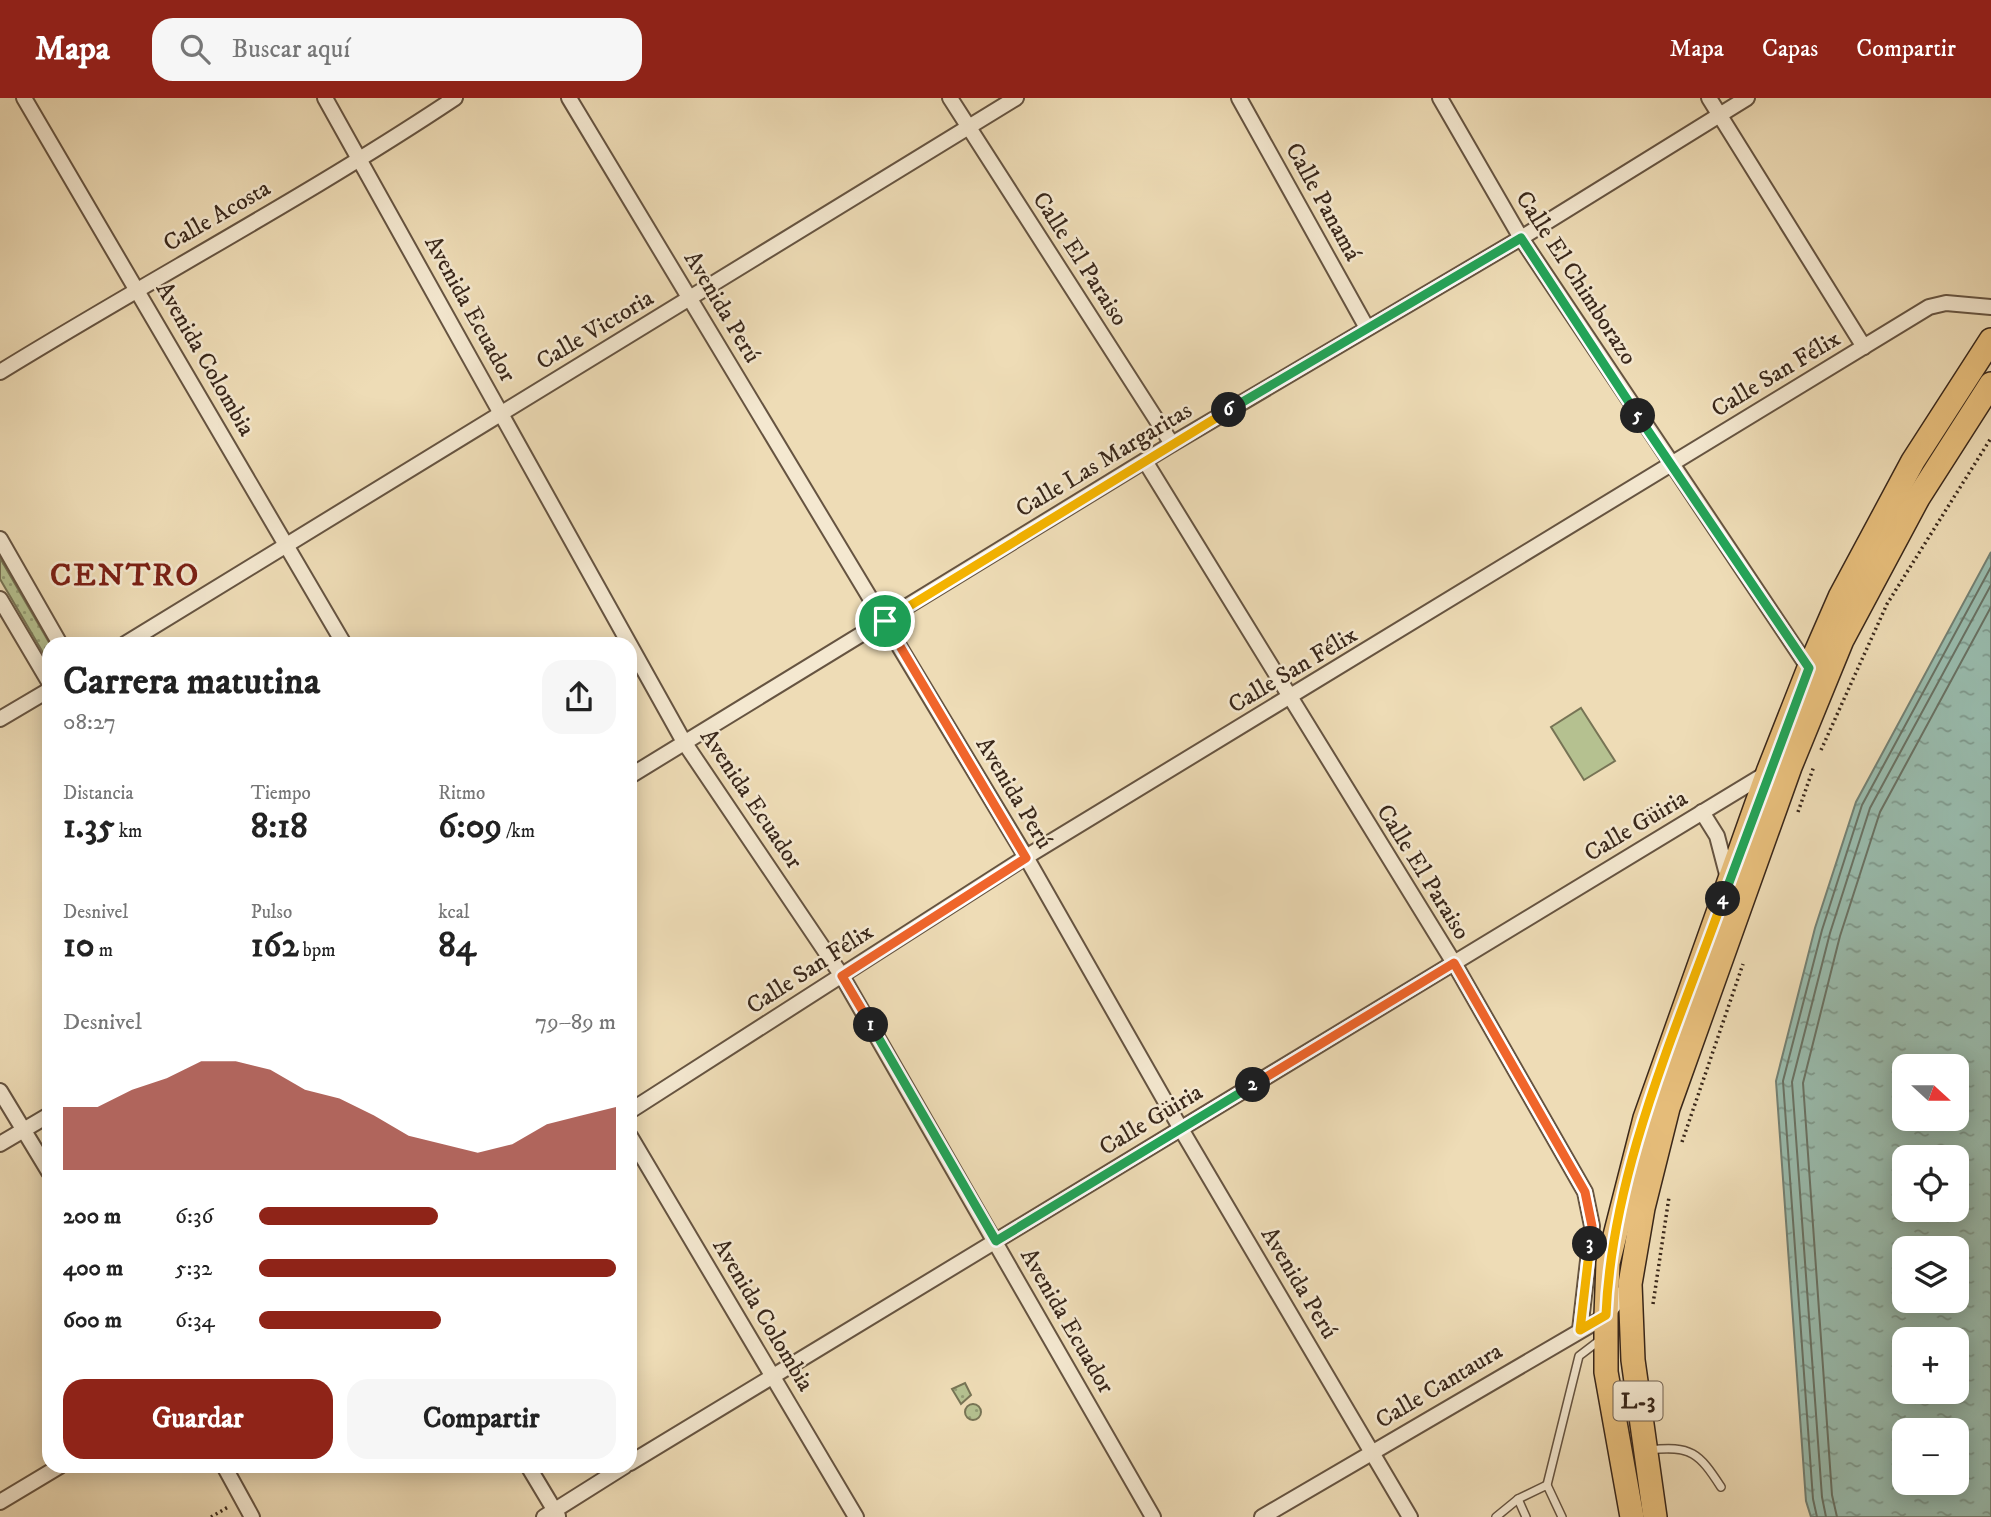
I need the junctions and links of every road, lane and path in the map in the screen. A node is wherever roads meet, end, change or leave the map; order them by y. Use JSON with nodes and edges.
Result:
{"nodes":[{"id":1,"x":24,"y":98,"type":"edge"},
{"id":2,"x":325,"y":98,"type":"edge"},
{"id":3,"x":455,"y":98,"type":"edge"},
{"id":4,"x":569,"y":98,"type":"edge"},
{"id":5,"x":950,"y":98,"type":"edge"},
{"id":6,"x":1016,"y":98,"type":"edge"},
{"id":7,"x":1239,"y":98,"type":"edge"},
{"id":8,"x":1440,"y":98,"type":"edge"},
{"id":9,"x":1709,"y":98,"type":"edge"},
{"id":10,"x":1746,"y":98,"type":"edge"},
{"id":11,"x":1719,"y":115,"type":"junction"},
{"id":12,"x":969,"y":127,"type":"junction"},
{"id":13,"x":361,"y":160,"type":"junction"},
{"id":14,"x":1521,"y":238,"type":"junction"},
{"id":15,"x":137,"y":288,"type":"junction"},
{"id":16,"x":690,"y":299,"type":"junction"},
{"id":17,"x":1991,"y":307,"type":"edge"},
{"id":18,"x":1367,"y":328,"type":"junction"},
{"id":19,"x":1991,"y":340,"type":"edge"},
{"id":20,"x":1864,"y":347,"type":"junction"},
{"id":21,"x":0,"y":372,"type":"edge"},
{"id":22,"x":1991,"y":384,"type":"edge"},
{"id":23,"x":503,"y":413,"type":"junction"},
{"id":24,"x":1991,"y":438,"type":"edge"},
{"id":25,"x":1172,"y":444,"type":"junction"},
{"id":26,"x":1145,"y":461,"type":"junction"},
{"id":27,"x":1670,"y":465,"type":"junction"},
{"id":28,"x":0,"y":539,"type":"edge"},
{"id":29,"x":287,"y":544,"type":"junction"},
{"id":30,"x":0,"y":599,"type":"edge"},
{"id":31,"x":885,"y":621,"type":"junction"},
{"id":32,"x":56,"y":637,"type":"edge"},
{"id":33,"x":136,"y":637,"type":"edge"},
{"id":34,"x":340,"y":637,"type":"edge"},
{"id":35,"x":626,"y":637,"type":"edge"},
{"id":36,"x":637,"y":657,"type":"edge"},
{"id":37,"x":1809,"y":668,"type":"junction"},
{"id":38,"x":42,"y":670,"type":"edge"},
{"id":39,"x":1822,"y":688,"type":"junction"},
{"id":40,"x":42,"y":694,"type":"edge"},
{"id":41,"x":1289,"y":699,"type":"junction"},
{"id":42,"x":0,"y":719,"type":"edge"},
{"id":43,"x":684,"y":742,"type":"junction"},
{"id":44,"x":1820,"y":752,"type":"dead end"},
{"id":45,"x":1815,"y":764,"type":"dead end"},
{"id":46,"x":637,"y":772,"type":"edge"},
{"id":47,"x":1768,"y":772,"type":"junction"},
{"id":48,"x":1702,"y":812,"type":"junction"},
{"id":49,"x":1796,"y":816,"type":"dead end"},
{"id":50,"x":1026,"y":858,"type":"junction"},
{"id":51,"x":1729,"y":881,"type":"junction"},
{"id":52,"x":1747,"y":954,"type":"dead end"},
{"id":53,"x":1454,"y":963,"type":"junction"},
{"id":54,"x":842,"y":976,"type":"junction"},
{"id":55,"x":0,"y":1091,"type":"edge"},
{"id":56,"x":637,"y":1107,"type":"edge"},
{"id":57,"x":42,"y":1119,"type":"edge"},
{"id":58,"x":23,"y":1129,"type":"junction"},
{"id":59,"x":1181,"y":1129,"type":"junction"},
{"id":60,"x":0,"y":1144,"type":"edge"},
{"id":61,"x":637,"y":1148,"type":"edge"},
{"id":62,"x":1679,"y":1153,"type":"dead end"},
{"id":63,"x":42,"y":1160,"type":"edge"},
{"id":64,"x":1670,"y":1191,"type":"dead end"},
{"id":65,"x":996,"y":1241,"type":"junction"},
{"id":66,"x":1630,"y":1284,"type":"junction"},
{"id":67,"x":1653,"y":1309,"type":"dead end"},
{"id":68,"x":1606,"y":1325,"type":"junction"},
{"id":69,"x":1580,"y":1330,"type":"junction"},
{"id":70,"x":773,"y":1377,"type":"junction"},
{"id":71,"x":1644,"y":1450,"type":"junction"},
{"id":72,"x":1373,"y":1452,"type":"junction"},
{"id":73,"x":637,"y":1459,"type":"edge"},
{"id":74,"x":48,"y":1473,"type":"edge"},
{"id":75,"x":228,"y":1473,"type":"edge"},
{"id":76,"x":531,"y":1473,"type":"edge"},
{"id":77,"x":615,"y":1473,"type":"edge"},
{"id":78,"x":1547,"y":1485,"type":"junction"},
{"id":79,"x":1721,"y":1487,"type":"dead end"},
{"id":80,"x":1518,"y":1499,"type":"junction"},
{"id":81,"x":0,"y":1502,"type":"edge"},
{"id":82,"x":552,"y":1515,"type":"edge"},
{"id":83,"x":252,"y":1517,"type":"edge"},
{"id":84,"x":856,"y":1517,"type":"edge"},
{"id":85,"x":1153,"y":1517,"type":"edge"},
{"id":86,"x":1262,"y":1517,"type":"edge"},
{"id":87,"x":1410,"y":1517,"type":"edge"},
{"id":88,"x":1496,"y":1517,"type":"edge"},
{"id":89,"x":1526,"y":1517,"type":"edge"},
{"id":90,"x":1562,"y":1517,"type":"edge"},
{"id":91,"x":1632,"y":1517,"type":"edge"},
{"id":92,"x":1655,"y":1517,"type":"edge"}],
"edges":[{"from":1,"to":15,"type":"street","name":"Avenida Colombia"},
{"from":2,"to":13,"type":"street","name":"Avenida Ecuador"},
{"from":3,"to":13,"type":"street","name":"Calle Acosta"},
{"from":4,"to":16,"type":"street","name":"Avenida Perú"},
{"from":5,"to":12,"type":"street","name":"Calle El Paraiso"},
{"from":6,"to":12,"type":"street","name":"Calle Victoria"},
{"from":7,"to":18,"type":"street","name":"Calle Panamá"},
{"from":8,"to":14,"type":"street","name":"Calle El Chimborazo"},
{"from":9,"to":11,"type":"street"},
{"from":10,"to":11,"type":"street","name":"Calle Las Margaritas"},
{"from":11,"to":14,"type":"street","name":"Calle Las Margaritas"},
{"from":11,"to":20,"type":"street"},
{"from":12,"to":16,"type":"street","name":"Calle Victoria"},
{"from":12,"to":25,"type":"street","name":"Calle El Paraiso"},
{"from":13,"to":15,"type":"street","name":"Calle Acosta"},
{"from":13,"to":23,"type":"street","name":"Avenida Ecuador"},
{"from":14,"to":18,"type":"street","name":"Calle Las Margaritas"},
{"from":14,"to":27,"type":"street","name":"Calle El Chimborazo"},
{"from":15,"to":21,"type":"street","name":"Calle Acosta"},
{"from":15,"to":29,"type":"street","name":"Avenida Colombia"},
{"from":16,"to":23,"type":"street","name":"Calle Victoria"},
{"from":16,"to":31,"type":"street","name":"Avenida Perú"},
{"from":17,"to":20,"type":"street","name":"Calle San Félix"},
{"from":18,"to":25,"type":"street","name":"Calle Las Margaritas"},
{"from":19,"to":37,"type":"main road","number":"L-3"},
{"from":20,"to":27,"type":"street","name":"Calle San Félix"},
{"from":22,"to":39,"type":"main road","number":"L-3"},
{"from":23,"to":29,"type":"street","name":"Calle Victoria"},
{"from":23,"to":35,"type":"street","name":"Avenida Ecuador"},
{"from":24,"to":44,"type":"path"},
{"from":25,"to":26,"type":"street","name":"Calle Las Margaritas"},
{"from":26,"to":31,"type":"street","name":"Calle Las Margaritas"},
{"from":26,"to":41,"type":"street","name":"Calle El Paraiso"},
{"from":27,"to":37,"type":"street","name":"Calle El Chimborazo"},
{"from":27,"to":41,"type":"street","name":"Calle San Félix"},
{"from":28,"to":32,"type":"street"},
{"from":29,"to":33,"type":"street","name":"Calle Victoria"},
{"from":29,"to":34,"type":"street","name":"Avenida Colombia"},
{"from":30,"to":38,"type":"street"},
{"from":31,"to":43,"type":"street","name":"Calle Las Margaritas"},
{"from":31,"to":50,"type":"street","name":"Avenida Perú"},
{"from":36,"to":43,"type":"street","name":"Avenida Ecuador"},
{"from":37,"to":39,"type":"street","name":"Calle El Chimborazo"},
{"from":37,"to":47,"type":"main road","number":"L-3"},
{"from":39,"to":66,"type":"main road","number":"L-3"},
{"from":40,"to":42,"type":"street"},
{"from":41,"to":50,"type":"street","name":"Calle San Félix"},
{"from":41,"to":53,"type":"street","name":"Calle El Paraiso"},
{"from":43,"to":46,"type":"street","name":"Calle Las Margaritas"},
{"from":43,"to":54,"type":"street","name":"Avenida Ecuador"},
{"from":45,"to":49,"type":"path"},
{"from":47,"to":48,"type":"street","name":"Calle Güiria"},
{"from":47,"to":51,"type":"main road","number":"L-3"},
{"from":48,"to":51,"type":"street"},
{"from":48,"to":53,"type":"street","name":"Calle Güiria"},
{"from":50,"to":54,"type":"street","name":"Calle San Félix"},
{"from":50,"to":59,"type":"street","name":"Avenida Perú"},
{"from":51,"to":68,"type":"main road","number":"L-3"},
{"from":52,"to":62,"type":"path"},
{"from":53,"to":59,"type":"street","name":"Calle Güiria"},
{"from":53,"to":69,"type":"street","name":"Calle El Paraiso"},
{"from":54,"to":56,"type":"street","name":"Calle San Félix"},
{"from":54,"to":65,"type":"street","name":"Avenida Ecuador"},
{"from":55,"to":58,"type":"street"},
{"from":57,"to":58,"type":"street"},
{"from":58,"to":60,"type":"street"},
{"from":58,"to":63,"type":"street"},
{"from":59,"to":65,"type":"street","name":"Calle Güiria"},
{"from":59,"to":72,"type":"street","name":"Avenida Perú"},
{"from":61,"to":70,"type":"street","name":"Avenida Colombia"},
{"from":64,"to":67,"type":"path"},
{"from":65,"to":70,"type":"street","name":"Calle Güiria"},
{"from":65,"to":85,"type":"street","name":"Avenida Ecuador"},
{"from":66,"to":68,"type":"street","name":"Calle Cantaura"},
{"from":66,"to":71,"type":"main road","number":"L-3"},
{"from":68,"to":69,"type":"street","name":"Calle Cantaura"},
{"from":68,"to":78,"type":"lane"},
{"from":68,"to":91,"type":"main road","number":"L-3"},
{"from":69,"to":72,"type":"street","name":"Calle Cantaura"},
{"from":70,"to":73,"type":"street","name":"Calle Güiria"},
{"from":70,"to":84,"type":"street","name":"Avenida Colombia"},
{"from":71,"to":79,"type":"lane"},
{"from":71,"to":92,"type":"main road","number":"L-3"},
{"from":72,"to":86,"type":"street","name":"Calle Cantaura"},
{"from":72,"to":87,"type":"street","name":"Avenida Perú"},
{"from":74,"to":81,"type":"street"},
{"from":75,"to":83,"type":"street"},
{"from":76,"to":82,"type":"street"},
{"from":77,"to":82,"type":"street"},
{"from":78,"to":80,"type":"lane"},
{"from":78,"to":90,"type":"lane"},
{"from":80,"to":88,"type":"lane"},
{"from":80,"to":89,"type":"lane"}]}
